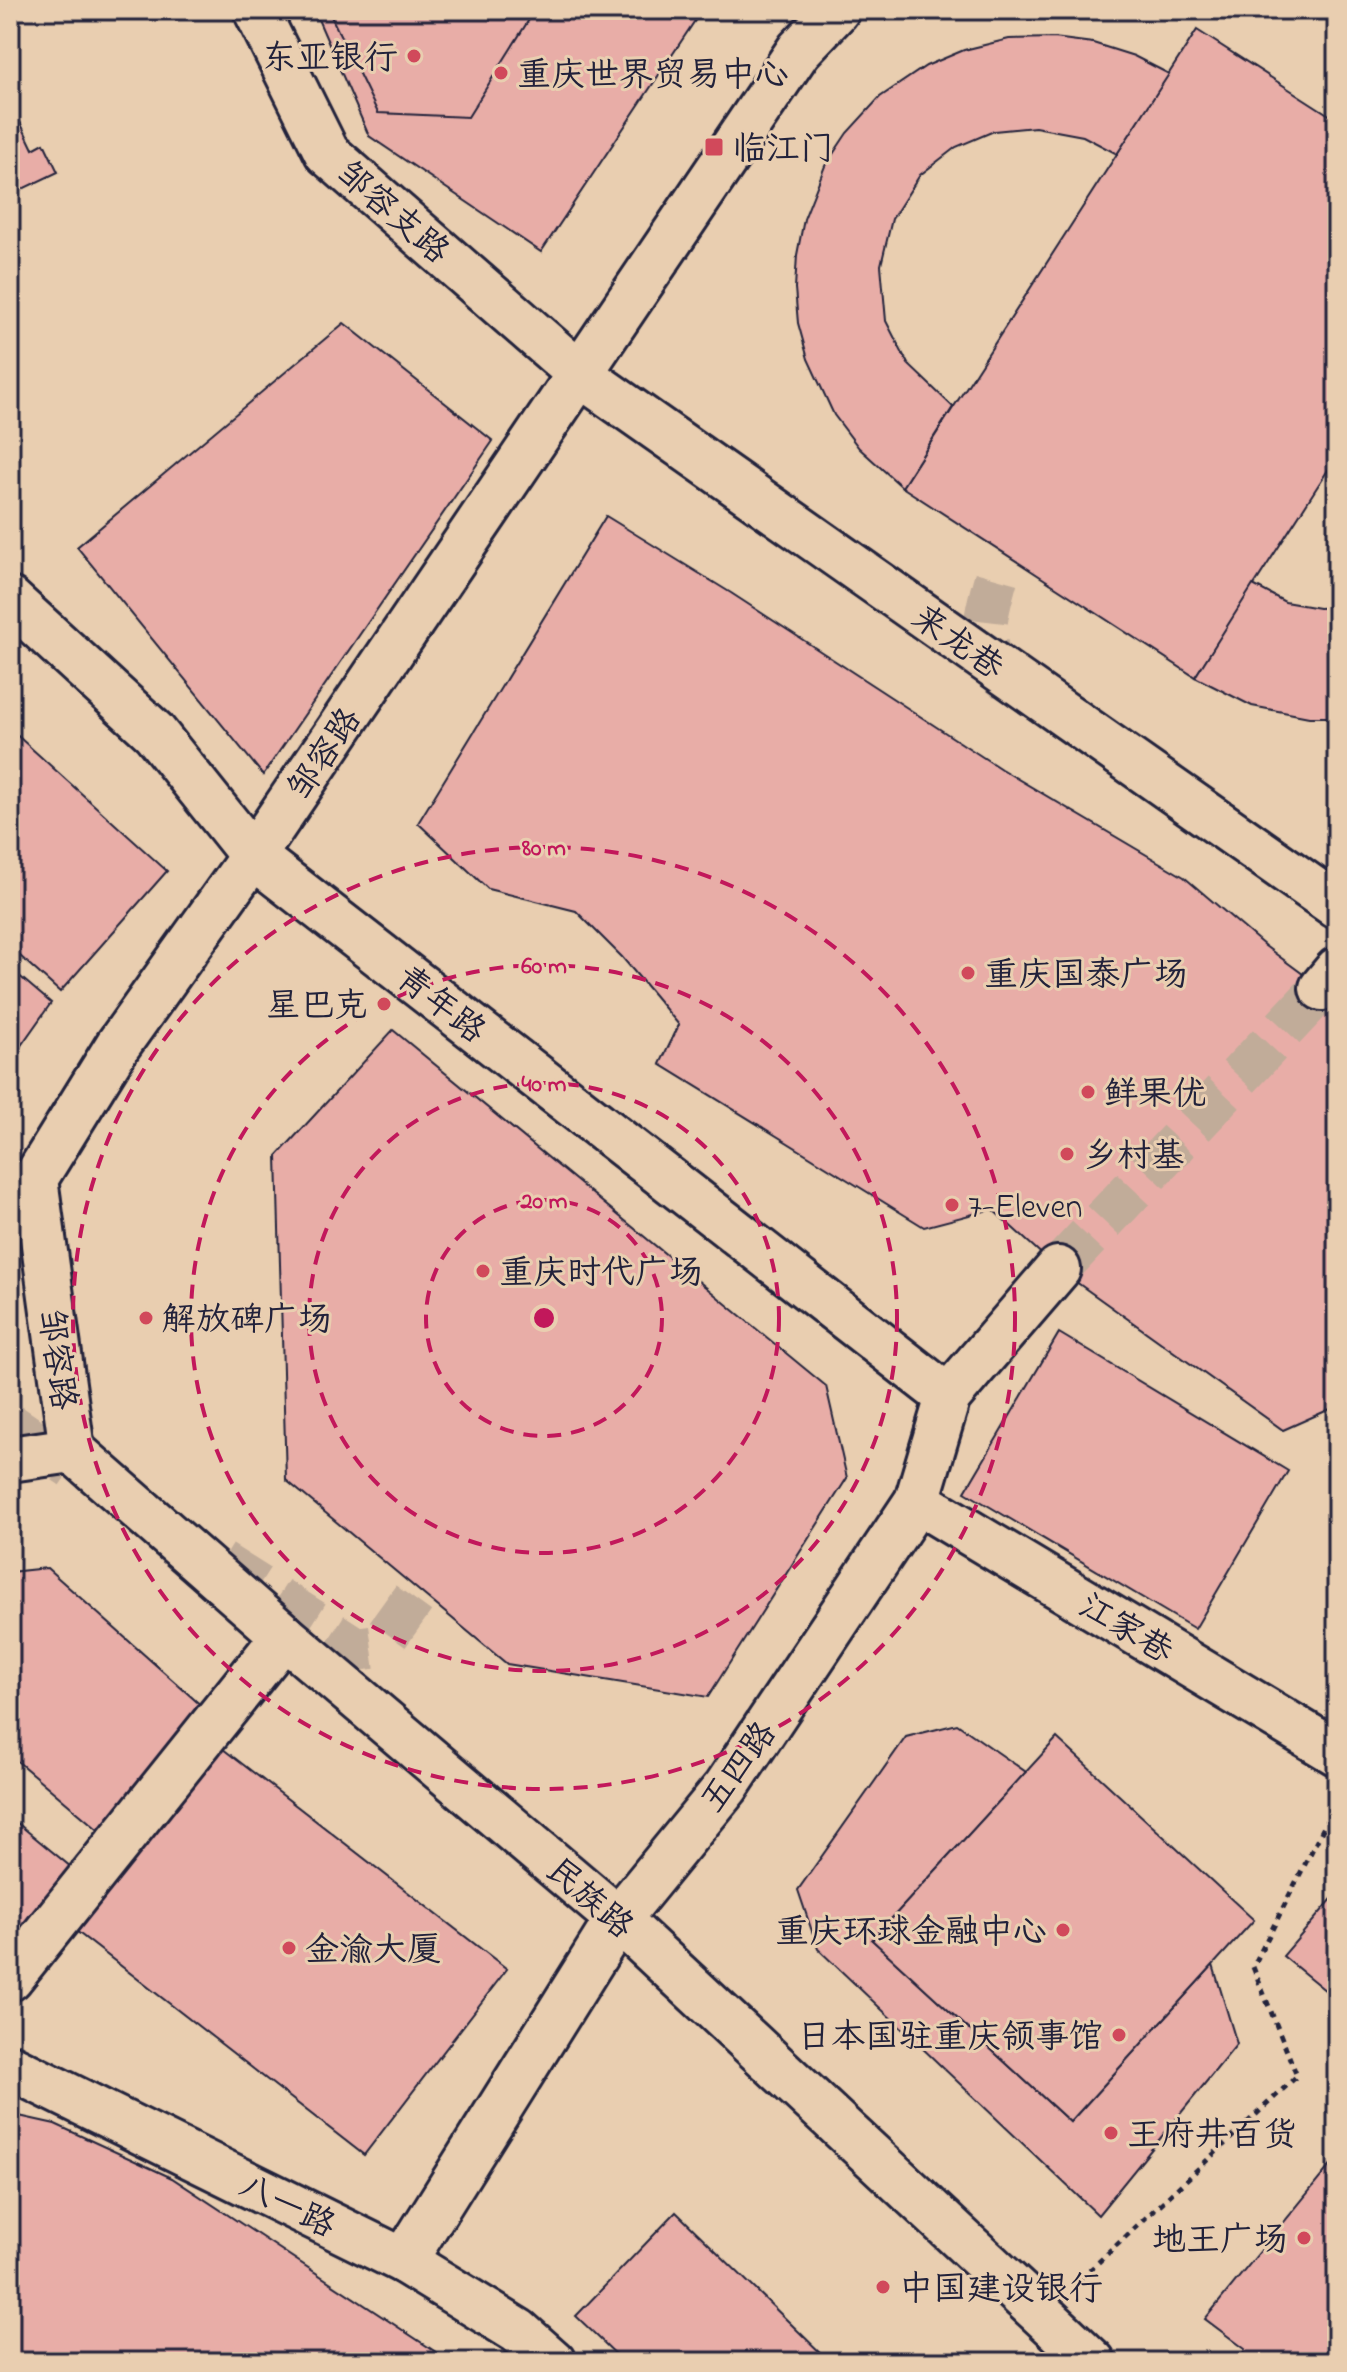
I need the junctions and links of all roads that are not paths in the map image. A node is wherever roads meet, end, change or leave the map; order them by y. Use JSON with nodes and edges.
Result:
{"nodes":[{"id":1,"x":256,"y":10,"type":"edge"},
{"id":2,"x":837,"y":10,"type":"edge"},
{"id":3,"x":802,"y":30,"type":"edge"},
{"id":4,"x":581,"y":375,"type":"junction"},
{"id":5,"x":10,"y":600,"type":"edge"},
{"id":6,"x":253,"y":856,"type":"junction"},
{"id":7,"x":1337,"y":906,"type":"edge"},
{"id":8,"x":22,"y":1182,"type":"edge"},
{"id":9,"x":1058,"y":1269,"type":"tunnel mouth"},
{"id":10,"x":948,"y":1397,"type":"junction"},
{"id":11,"x":72,"y":1450,"type":"junction"},
{"id":12,"x":10,"y":1459,"type":"edge"},
{"id":13,"x":917,"y":1501,"type":"junction"},
{"id":14,"x":284,"y":1636,"type":"junction"},
{"id":15,"x":1337,"y":1753,"type":"edge"},
{"id":16,"x":618,"y":1919,"type":"junction"},
{"id":17,"x":10,"y":1978,"type":"edge"},
{"id":18,"x":10,"y":2067,"type":"edge"},
{"id":19,"x":404,"y":2261,"type":"junction"},
{"id":20,"x":553,"y":2362,"type":"edge"},
{"id":21,"x":1093,"y":2362,"type":"edge"}],
"edges":[{"from":1,"to":4,"type":"street","name":"邹容支路"},
{"from":2,"to":3,"type":"street","name":"邹容路"},
{"from":3,"to":4,"type":"street","name":"邹容路"},
{"from":4,"to":6,"type":"street","name":"邹容路"},
{"from":4,"to":7,"type":"street","name":"来龙巷"},
{"from":5,"to":6,"type":"street","name":"青年路"},
{"from":6,"to":8,"type":"street","name":"邹容路"},
{"from":6,"to":10,"type":"street","name":"青年路"},
{"from":8,"to":11,"type":"street","name":"邹容路"},
{"from":9,"to":10,"type":"street","name":"五四路"},
{"from":10,"to":13,"type":"street","name":"五四路"},
{"from":11,"to":12,"type":"street","name":"邹容路"},
{"from":11,"to":14,"type":"street","name":"民族路"},
{"from":13,"to":15,"type":"street","name":"江家巷"},
{"from":13,"to":16,"type":"street","name":"五四路"},
{"from":14,"to":16,"type":"street","name":"民族路"},
{"from":14,"to":17,"type":"street"},
{"from":16,"to":19,"type":"street","name":"五四路"},
{"from":16,"to":21,"type":"street","name":"民族路"},
{"from":18,"to":19,"type":"street","name":"八一路"},
{"from":19,"to":20,"type":"street","name":"八一路"}]}
